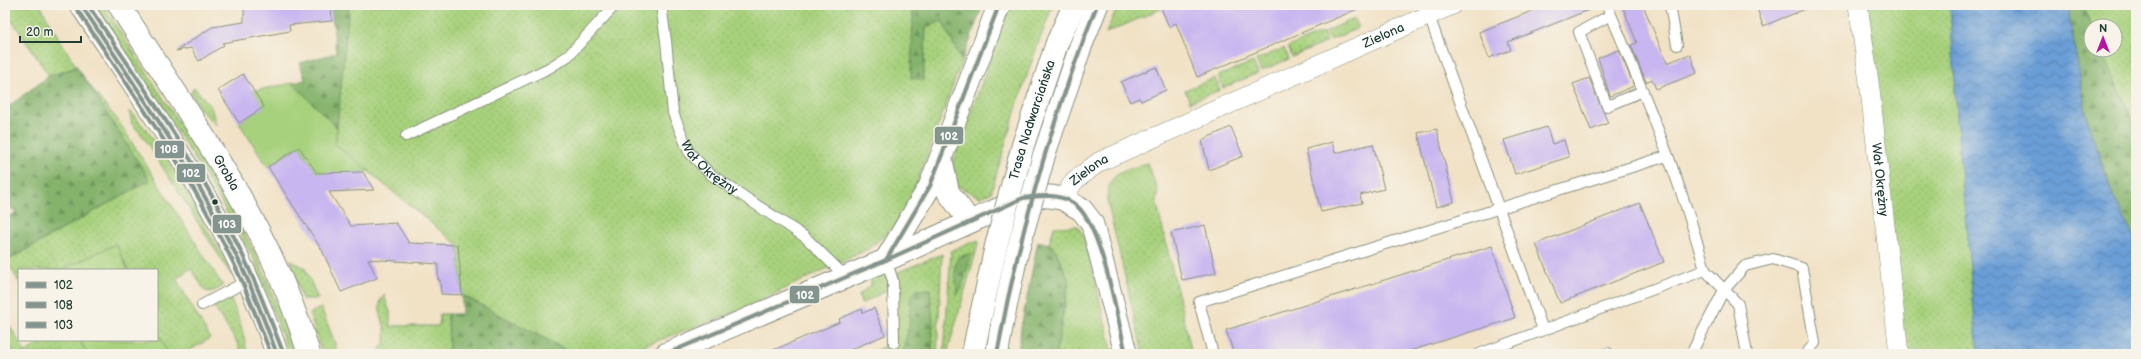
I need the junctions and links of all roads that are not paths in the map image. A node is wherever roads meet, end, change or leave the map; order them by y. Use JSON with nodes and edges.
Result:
{"nodes":[{"id":1,"x":81,"y":5,"type":"edge"},
{"id":2,"x":119,"y":5,"type":"edge"},
{"id":3,"x":615,"y":5,"type":"edge"},
{"id":4,"x":661,"y":5,"type":"edge"},
{"id":5,"x":999,"y":5,"type":"edge"},
{"id":6,"x":1074,"y":5,"type":"edge"},
{"id":7,"x":1097,"y":5,"type":"edge"},
{"id":8,"x":1452,"y":5,"type":"edge"},
{"id":9,"x":1607,"y":5,"type":"edge"},
{"id":10,"x":1670,"y":5,"type":"edge"},
{"id":11,"x":1858,"y":5,"type":"edge"},
{"id":12,"x":1611,"y":15,"type":"junction"},
{"id":13,"x":1429,"y":16,"type":"junction"},
{"id":14,"x":1677,"y":45,"type":"dead end"},
{"id":15,"x":1643,"y":92,"type":"junction"},
{"id":16,"x":406,"y":136,"type":"dead end"},
{"id":17,"x":1667,"y":156,"type":"junction"},
{"id":18,"x":941,"y":158,"type":"junction"},
{"id":19,"x":1063,"y":199,"type":"junction"},
{"id":20,"x":1499,"y":208,"type":"junction"},
{"id":21,"x":970,"y":222,"type":"junction"},
{"id":22,"x":886,"y":260,"type":"junction"},
{"id":23,"x":1705,"y":270,"type":"junction"},
{"id":24,"x":846,"y":277,"type":"junction"},
{"id":25,"x":249,"y":280,"type":"junction"},
{"id":26,"x":1724,"y":290,"type":"junction"},
{"id":27,"x":202,"y":305,"type":"dead end"},
{"id":28,"x":1543,"y":330,"type":"junction"},
{"id":29,"x":894,"y":343,"type":"dead end"},
{"id":30,"x":277,"y":354,"type":"edge"},
{"id":31,"x":309,"y":354,"type":"edge"},
{"id":32,"x":666,"y":354,"type":"edge"},
{"id":33,"x":973,"y":354,"type":"edge"},
{"id":34,"x":997,"y":354,"type":"edge"},
{"id":35,"x":1126,"y":354,"type":"edge"},
{"id":36,"x":1213,"y":354,"type":"edge"},
{"id":37,"x":1479,"y":354,"type":"edge"},
{"id":38,"x":1691,"y":354,"type":"edge"},
{"id":39,"x":1747,"y":354,"type":"edge"},
{"id":40,"x":1806,"y":354,"type":"edge"},
{"id":41,"x":1899,"y":354,"type":"edge"}],
"edges":[{"from":1,"to":25,"type":"main road"},
{"from":2,"to":31,"type":"main road","name":"Grobla"},
{"from":3,"to":16,"type":"lane"},
{"from":4,"to":24,"type":"lane","name":"Wał Okrężny"},
{"from":5,"to":18,"type":"main road"},
{"from":6,"to":33,"type":"main road","name":"Trasa Nadwarciańska","bridge":true},
{"from":7,"to":34,"type":"main road","name":"Trasa Nadwarciańska","bridge":true},
{"from":8,"to":13,"type":"street","name":"Zielona"},
{"from":9,"to":12,"type":"lane"},
{"from":10,"to":14,"type":"lane"},
{"from":11,"to":41,"type":"street","name":"Wał Okrężny"},
{"from":12,"to":15,"type":"lane"},
{"from":12,"to":15,"type":"lane"},
{"from":13,"to":19,"type":"street","name":"Zielona"},
{"from":13,"to":20,"type":"lane"},
{"from":15,"to":17,"type":"lane"},
{"from":17,"to":20,"type":"lane"},
{"from":17,"to":23,"type":"lane"},
{"from":18,"to":21,"type":"main road"},
{"from":18,"to":22,"type":"main road"},
{"from":19,"to":21,"type":"main road","name":"Zielona"},
{"from":19,"to":35,"type":"main road"},
{"from":20,"to":28,"type":"lane"},
{"from":20,"to":36,"type":"lane"},
{"from":21,"to":22,"type":"main road","name":"Zielona"},
{"from":22,"to":24,"type":"main road","name":"Zielona"},
{"from":22,"to":29,"type":"lane"},
{"from":23,"to":26,"type":"lane"},
{"from":23,"to":28,"type":"lane"},
{"from":24,"to":32,"type":"main road","name":"Zielona"},
{"from":25,"to":27,"type":"lane"},
{"from":25,"to":30,"type":"main road"},
{"from":26,"to":38,"type":"lane"},
{"from":26,"to":39,"type":"lane"},
{"from":26,"to":40,"type":"lane"},
{"from":28,"to":37,"type":"lane"}]}
